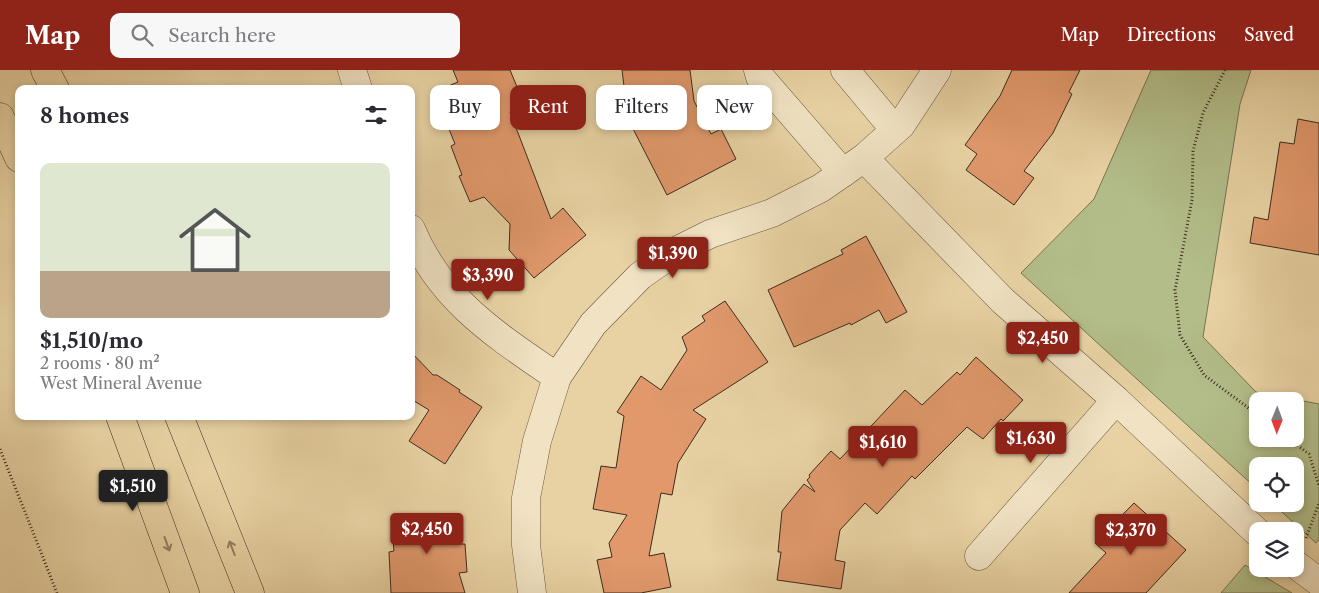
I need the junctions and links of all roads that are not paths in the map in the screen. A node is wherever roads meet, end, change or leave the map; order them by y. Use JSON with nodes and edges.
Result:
{"nodes":[{"id":1,"x":45,"y":70,"type":"edge"},
{"id":2,"x":352,"y":70,"type":"edge"},
{"id":3,"x":758,"y":70,"type":"edge"},
{"id":4,"x":844,"y":70,"type":"edge"},
{"id":5,"x":938,"y":70,"type":"edge"},
{"id":6,"x":53,"y":85,"type":"edge"},
{"id":7,"x":357,"y":85,"type":"edge"},
{"id":8,"x":0,"y":118,"type":"edge"},
{"id":9,"x":895,"y":130,"type":"junction"},
{"id":10,"x":15,"y":150,"type":"edge"},
{"id":11,"x":853,"y":166,"type":"junction"},
{"id":12,"x":415,"y":238,"type":"edge"},
{"id":13,"x":557,"y":377,"type":"junction"},
{"id":14,"x":1116,"y":400,"type":"junction"},
{"id":15,"x":121,"y":420,"type":"edge"},
{"id":16,"x":181,"y":420,"type":"edge"},
{"id":17,"x":1249,"y":525,"type":"edge"},
{"id":18,"x":979,"y":556,"type":"dead end"},
{"id":19,"x":1304,"y":561,"type":"edge"},
{"id":20,"x":1319,"y":582,"type":"edge"},
{"id":21,"x":185,"y":593,"type":"edge"},
{"id":22,"x":250,"y":593,"type":"edge"},
{"id":23,"x":532,"y":593,"type":"edge"}],
"edges":[{"from":1,"to":6,"type":"main road"},
{"from":2,"to":7,"type":"street"},
{"from":3,"to":11,"type":"street"},
{"from":4,"to":9,"type":"street"},
{"from":5,"to":9,"type":"street"},
{"from":8,"to":10,"type":"main road"},
{"from":9,"to":11,"type":"street"},
{"from":11,"to":13,"type":"street"},
{"from":11,"to":14,"type":"street"},
{"from":12,"to":13,"type":"street"},
{"from":13,"to":23,"type":"street"},
{"from":14,"to":17,"type":"street"},
{"from":14,"to":18,"type":"street"},
{"from":15,"to":21,"type":"main road","one_way":true},
{"from":22,"to":16,"type":"main road","one_way":true},
{"from":19,"to":20,"type":"street"}]}
